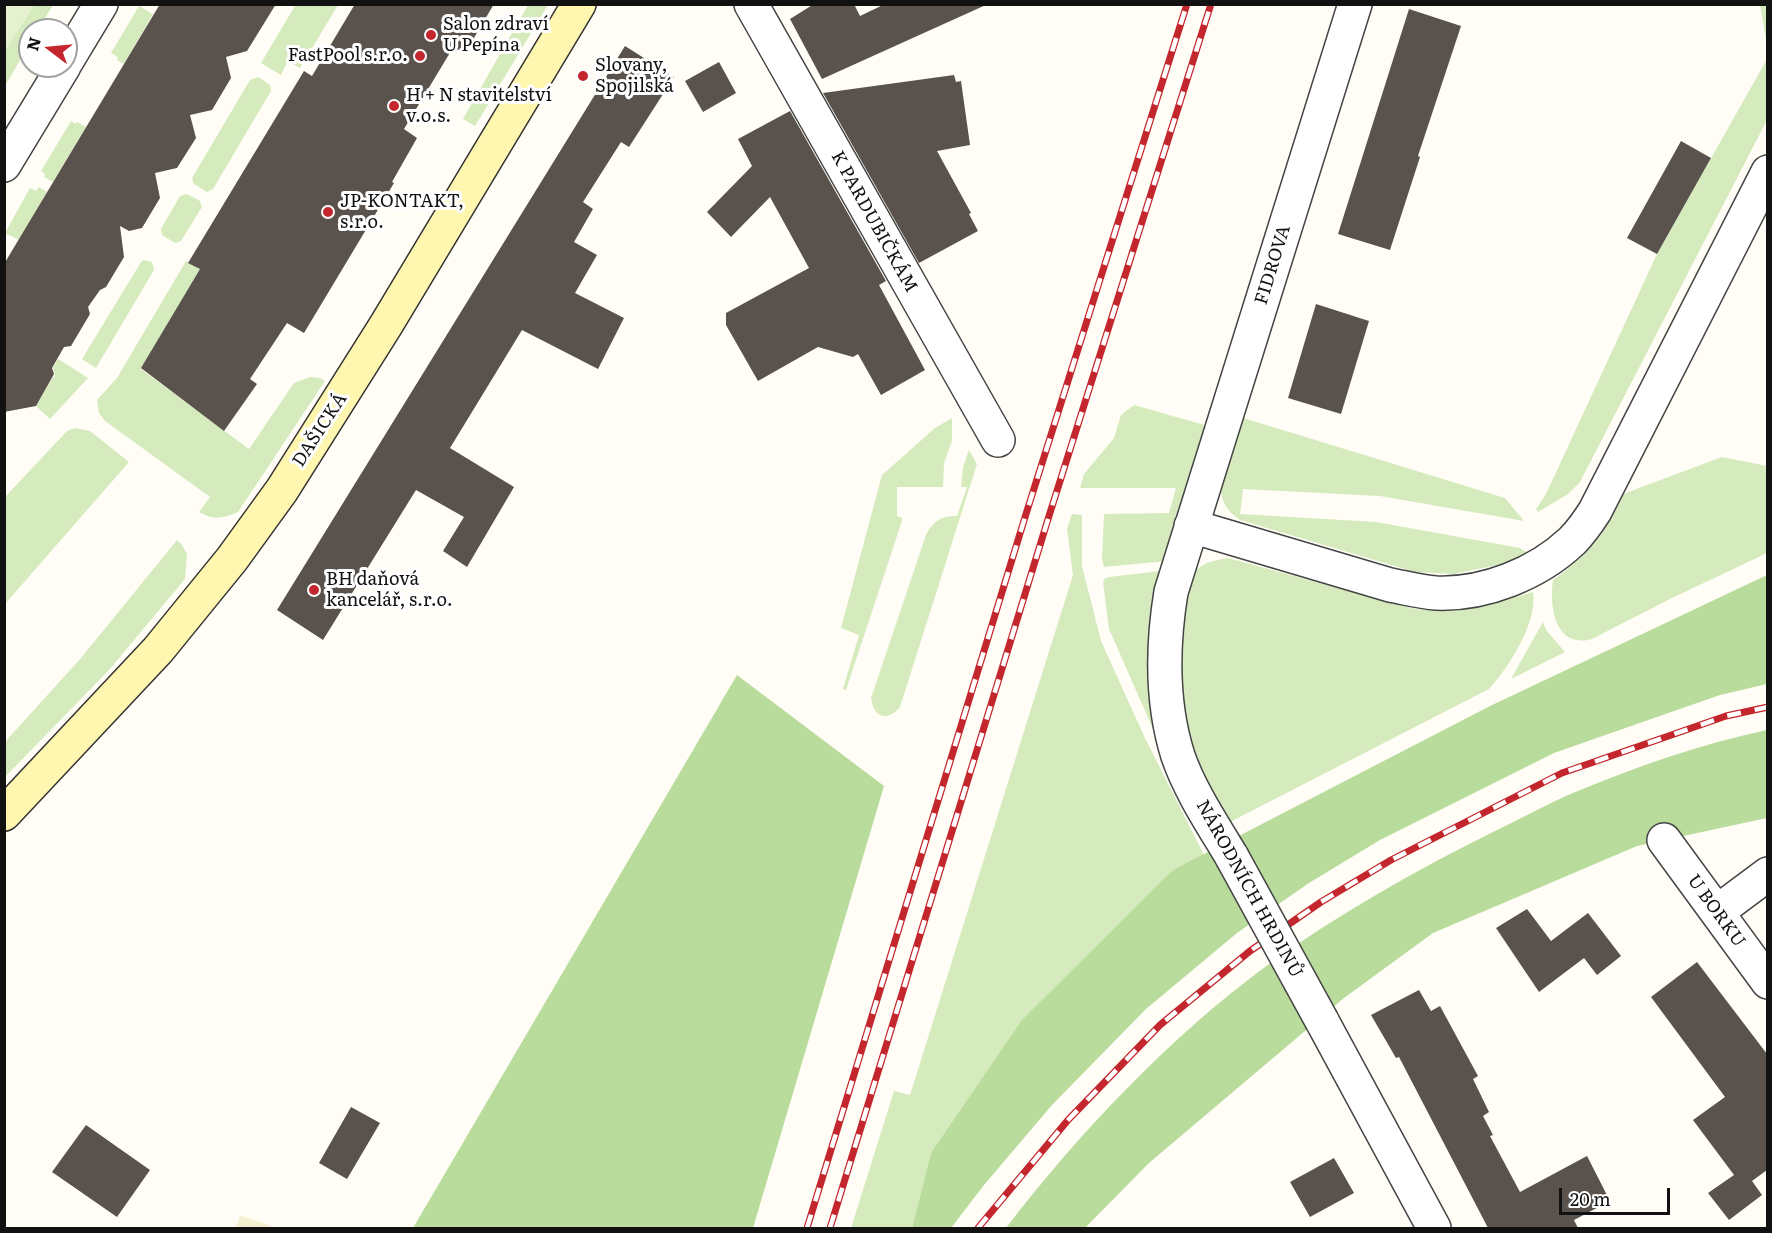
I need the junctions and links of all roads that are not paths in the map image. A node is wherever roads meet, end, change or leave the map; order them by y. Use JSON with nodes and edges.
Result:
{"nodes":[{"id":1,"x":100,"y":4,"type":"edge"},
{"id":2,"x":579,"y":4,"type":"edge"},
{"id":3,"x":751,"y":4,"type":"edge"},
{"id":4,"x":1355,"y":4,"type":"edge"},
{"id":5,"x":78,"y":42,"type":"edge"},
{"id":6,"x":57,"y":78,"type":"edge"},
{"id":7,"x":4,"y":165,"type":"edge"},
{"id":8,"x":1767,"y":172,"type":"edge"},
{"id":9,"x":998,"y":440,"type":"dead end"},
{"id":10,"x":1191,"y":526,"type":"junction"},
{"id":11,"x":4,"y":814,"type":"edge"},
{"id":12,"x":1664,"y":840,"type":"dead end"},
{"id":13,"x":1767,"y":874,"type":"edge"},
{"id":14,"x":1717,"y":912,"type":"junction"},
{"id":15,"x":1767,"y":982,"type":"edge"},
{"id":16,"x":1434,"y":1228,"type":"edge"}],
"edges":[{"from":1,"to":5,"type":"street"},
{"from":2,"to":11,"type":"main road","name":"DAŠICKÁ"},
{"from":3,"to":9,"type":"street","name":"K PARDUBIČKÁM"},
{"from":4,"to":10,"type":"street","name":"FIDROVA"},
{"from":6,"to":7,"type":"street"},
{"from":8,"to":10,"type":"street"},
{"from":10,"to":16,"type":"street","name":"NÁRODNÍCH HRDINŮ","bridge":true},
{"from":12,"to":14,"type":"street","name":"U BORKU"},
{"from":13,"to":14,"type":"street"},
{"from":14,"to":15,"type":"street","name":"U BORKU"}]}
